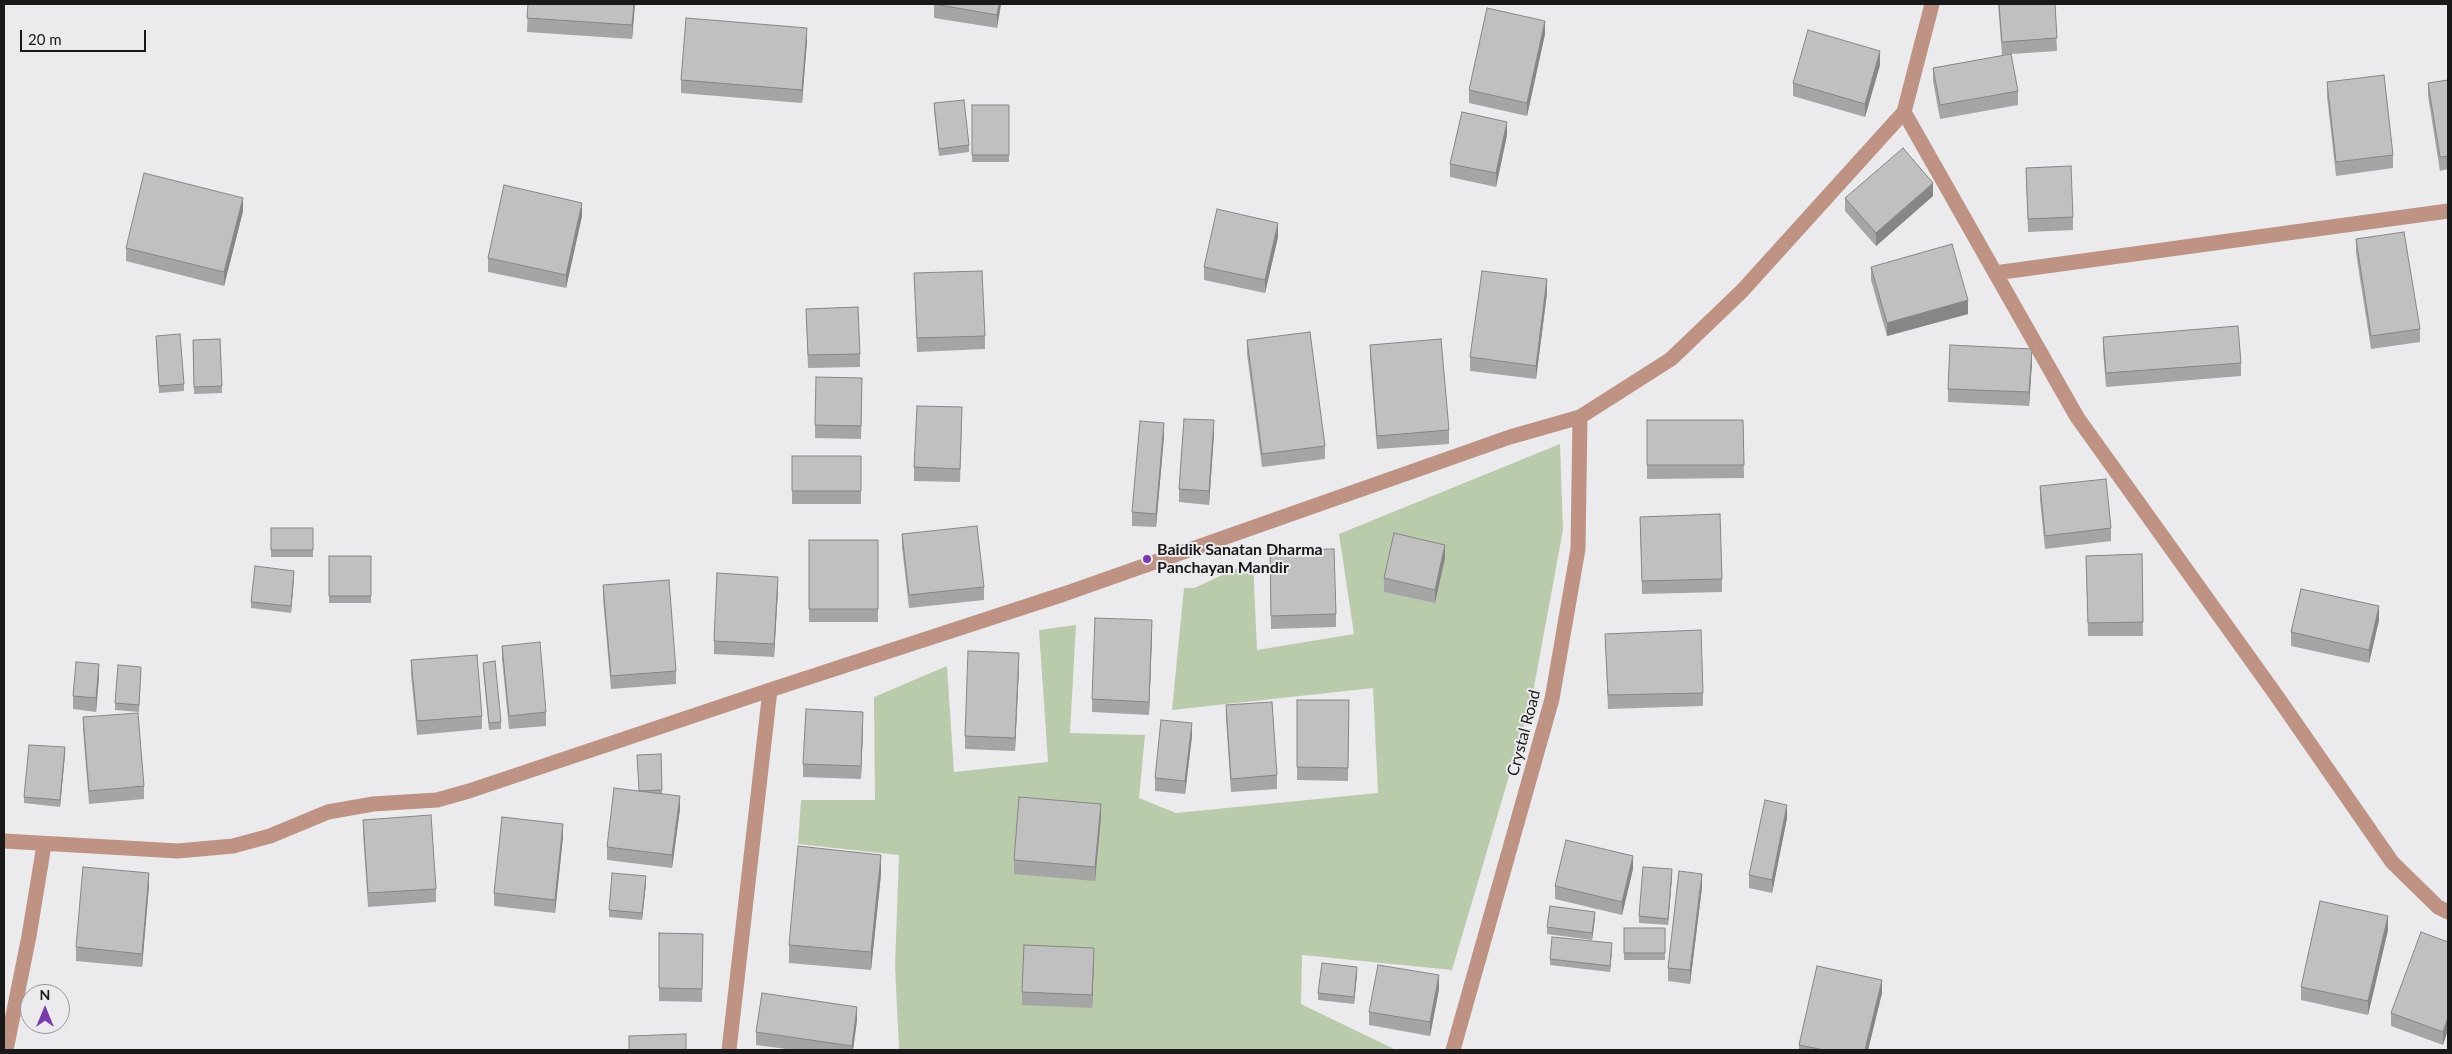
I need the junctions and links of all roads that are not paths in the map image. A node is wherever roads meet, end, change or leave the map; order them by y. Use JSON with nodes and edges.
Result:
{"nodes":[{"id":1,"x":1932,"y":4,"type":"edge"},
{"id":2,"x":1904,"y":112,"type":"junction"},
{"id":3,"x":2448,"y":211,"type":"edge"},
{"id":4,"x":1995,"y":273,"type":"junction"},
{"id":5,"x":1580,"y":417,"type":"junction"},
{"id":6,"x":770,"y":690,"type":"junction"},
{"id":7,"x":4,"y":841,"type":"edge"},
{"id":8,"x":44,"y":845,"type":"junction"},
{"id":9,"x":2448,"y":912,"type":"edge"},
{"id":10,"x":6,"y":1050,"type":"edge"},
{"id":11,"x":729,"y":1050,"type":"edge"},
{"id":12,"x":1453,"y":1050,"type":"edge"}],
"edges":[{"from":1,"to":2,"type":"street"},
{"from":2,"to":4,"type":"street"},
{"from":2,"to":5,"type":"street"},
{"from":3,"to":4,"type":"street"},
{"from":4,"to":9,"type":"street"},
{"from":5,"to":6,"type":"street"},
{"from":5,"to":12,"type":"street","name":"Crystal Road"},
{"from":6,"to":8,"type":"street"},
{"from":6,"to":11,"type":"street"},
{"from":7,"to":8,"type":"street"},
{"from":8,"to":10,"type":"street"}]}
